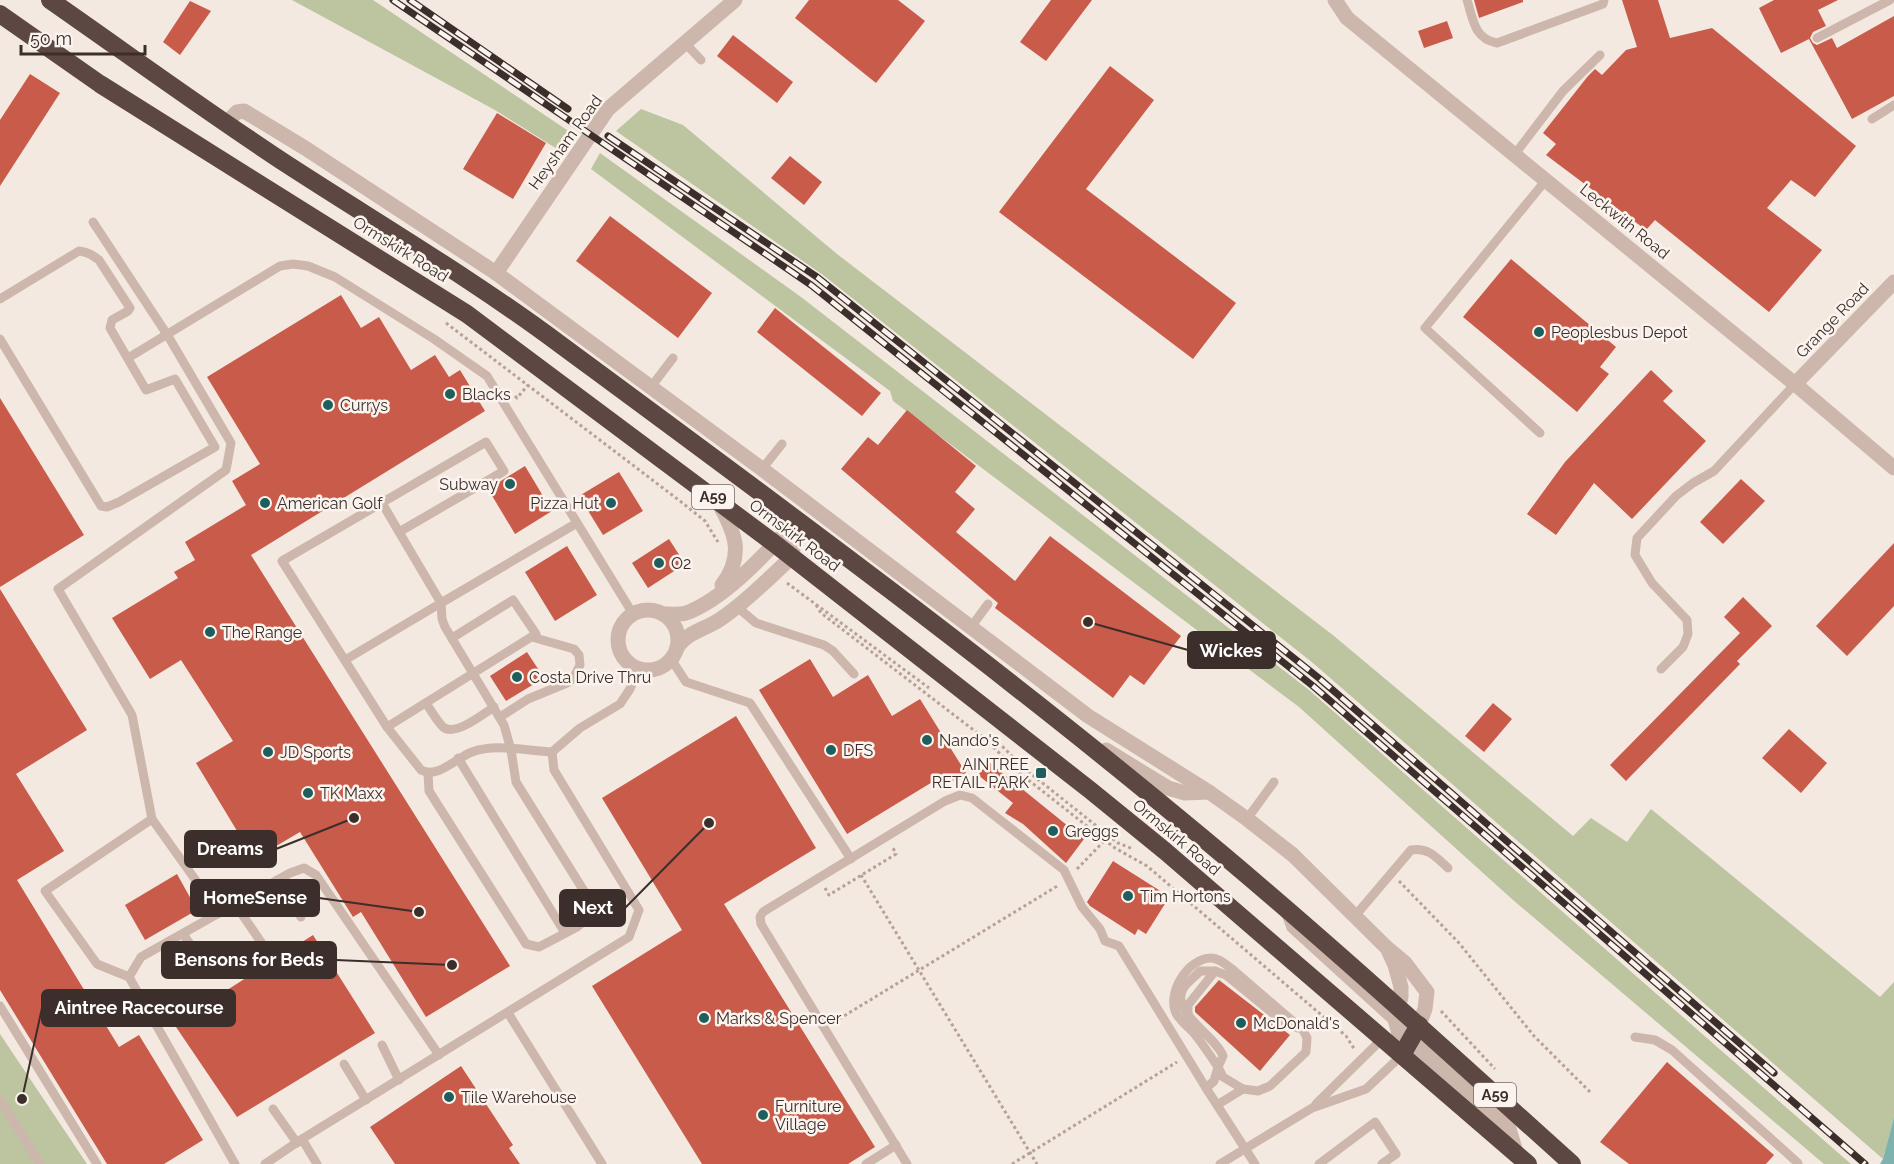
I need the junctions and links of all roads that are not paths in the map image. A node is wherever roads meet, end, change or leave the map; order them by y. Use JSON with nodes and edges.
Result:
{"nodes":[{"id":1,"x":50,"y":0,"type":"edge"},
{"id":2,"x":735,"y":0,"type":"edge"},
{"id":3,"x":1335,"y":0,"type":"edge"},
{"id":4,"x":1467,"y":0,"type":"edge"},
{"id":5,"x":1604,"y":0,"type":"edge"},
{"id":6,"x":1890,"y":0,"type":"edge"},
{"id":7,"x":0,"y":14,"type":"edge"},
{"id":8,"x":1817,"y":38,"type":"dead end"},
{"id":9,"x":686,"y":44,"type":"junction"},
{"id":10,"x":1600,"y":55,"type":"dead end"},
{"id":11,"x":701,"y":60,"type":"dead end"},
{"id":12,"x":1894,"y":105,"type":"edge"},
{"id":13,"x":1872,"y":119,"type":"dead end"},
{"id":14,"x":226,"y":123,"type":"junction"},
{"id":15,"x":1515,"y":154,"type":"junction"},
{"id":16,"x":1546,"y":180,"type":"junction"},
{"id":17,"x":93,"y":222,"type":"dead end"},
{"id":18,"x":496,"y":273,"type":"junction"},
{"id":19,"x":1894,"y":282,"type":"edge"},
{"id":20,"x":0,"y":298,"type":"edge"},
{"id":21,"x":168,"y":336,"type":"junction"},
{"id":22,"x":0,"y":339,"type":"edge"},
{"id":23,"x":128,"y":358,"type":"junction"},
{"id":24,"x":673,"y":358,"type":"dead end"},
{"id":25,"x":1795,"y":384,"type":"junction"},
{"id":26,"x":651,"y":387,"type":"junction"},
{"id":27,"x":1540,"y":433,"type":"dead end"},
{"id":28,"x":782,"y":444,"type":"dead end"},
{"id":29,"x":1894,"y":468,"type":"edge"},
{"id":30,"x":762,"y":469,"type":"junction"},
{"id":31,"x":717,"y":500,"type":"junction"},
{"id":32,"x":382,"y":503,"type":"junction"},
{"id":33,"x":796,"y":521,"type":"junction"},
{"id":34,"x":577,"y":523,"type":"junction"},
{"id":35,"x":399,"y":532,"type":"junction"},
{"id":36,"x":775,"y":544,"type":"junction"},
{"id":37,"x":792,"y":557,"type":"junction"},
{"id":38,"x":441,"y":603,"type":"junction"},
{"id":39,"x":988,"y":604,"type":"dead end"},
{"id":40,"x":704,"y":605,"type":"junction"},
{"id":41,"x":736,"y":606,"type":"junction"},
{"id":42,"x":633,"y":614,"type":"junction"},
{"id":43,"x":663,"y":614,"type":"junction"},
{"id":44,"x":971,"y":627,"type":"junction"},
{"id":45,"x":532,"y":637,"type":"junction"},
{"id":46,"x":452,"y":638,"type":"junction"},
{"id":47,"x":674,"y":654,"type":"junction"},
{"id":48,"x":345,"y":660,"type":"junction"},
{"id":49,"x":638,"y":669,"type":"junction"},
{"id":50,"x":1661,"y":669,"type":"dead end"},
{"id":51,"x":474,"y":674,"type":"junction"},
{"id":52,"x":854,"y":674,"type":"dead end"},
{"id":53,"x":426,"y":703,"type":"junction"},
{"id":54,"x":494,"y":707,"type":"junction"},
{"id":55,"x":1043,"y":709,"type":"junction"},
{"id":56,"x":500,"y":717,"type":"junction"},
{"id":57,"x":387,"y":727,"type":"junction"},
{"id":58,"x":511,"y":750,"type":"junction"},
{"id":59,"x":552,"y":752,"type":"junction"},
{"id":60,"x":458,"y":758,"type":"junction"},
{"id":61,"x":428,"y":773,"type":"junction"},
{"id":62,"x":1274,"y":782,"type":"dead end"},
{"id":63,"x":1209,"y":792,"type":"junction"},
{"id":64,"x":152,"y":819,"type":"junction"},
{"id":65,"x":1247,"y":819,"type":"junction"},
{"id":66,"x":851,"y":859,"type":"junction"},
{"id":67,"x":1448,"y":868,"type":"dead end"},
{"id":68,"x":277,"y":880,"type":"junction"},
{"id":69,"x":235,"y":904,"type":"junction"},
{"id":70,"x":219,"y":913,"type":"junction"},
{"id":71,"x":1355,"y":916,"type":"junction"},
{"id":72,"x":301,"y":917,"type":"dead end"},
{"id":73,"x":565,"y":933,"type":"junction"},
{"id":74,"x":183,"y":934,"type":"junction"},
{"id":75,"x":261,"y":942,"type":"dead end"},
{"id":76,"x":1386,"y":947,"type":"junction"},
{"id":77,"x":210,"y":972,"type":"dead end"},
{"id":78,"x":129,"y":977,"type":"junction"},
{"id":79,"x":0,"y":1006,"type":"edge"},
{"id":80,"x":508,"y":1013,"type":"junction"},
{"id":81,"x":1395,"y":1014,"type":"junction"},
{"id":82,"x":1303,"y":1030,"type":"junction"},
{"id":83,"x":1635,"y":1037,"type":"dead end"},
{"id":84,"x":1383,"y":1038,"type":"junction"},
{"id":85,"x":1410,"y":1040,"type":"junction"},
{"id":86,"x":382,"y":1045,"type":"dead end"},
{"id":87,"x":439,"y":1055,"type":"junction"},
{"id":88,"x":344,"y":1064,"type":"dead end"},
{"id":89,"x":1218,"y":1067,"type":"junction"},
{"id":90,"x":399,"y":1080,"type":"junction"},
{"id":91,"x":1206,"y":1088,"type":"junction"},
{"id":92,"x":1243,"y":1089,"type":"junction"},
{"id":93,"x":0,"y":1100,"type":"edge"},
{"id":94,"x":366,"y":1100,"type":"junction"},
{"id":95,"x":1216,"y":1106,"type":"junction"},
{"id":96,"x":1312,"y":1108,"type":"junction"},
{"id":97,"x":273,"y":1109,"type":"dead end"},
{"id":98,"x":300,"y":1141,"type":"junction"},
{"id":99,"x":896,"y":1145,"type":"junction"},
{"id":100,"x":1246,"y":1148,"type":"junction"},
{"id":101,"x":1522,"y":1160,"type":"edge"},
{"id":102,"x":40,"y":1164,"type":"edge"},
{"id":103,"x":97,"y":1164,"type":"edge"},
{"id":104,"x":235,"y":1164,"type":"edge"},
{"id":105,"x":265,"y":1164,"type":"edge"},
{"id":106,"x":317,"y":1164,"type":"edge"},
{"id":107,"x":602,"y":1164,"type":"edge"},
{"id":108,"x":866,"y":1164,"type":"edge"},
{"id":109,"x":907,"y":1164,"type":"edge"},
{"id":110,"x":1220,"y":1164,"type":"edge"},
{"id":111,"x":1255,"y":1164,"type":"edge"},
{"id":112,"x":1319,"y":1164,"type":"edge"},
{"id":113,"x":1382,"y":1164,"type":"edge"},
{"id":114,"x":1572,"y":1164,"type":"edge"},
{"id":115,"x":1797,"y":1164,"type":"edge"}],
"edges":[{"from":1,"to":14,"type":"highway","name":"Ormskirk Road","number":"A59"},
{"from":2,"to":9,"type":"street","name":"Heysham Road"},
{"from":3,"to":15,"type":"street","name":"Leckwith Road"},
{"from":4,"to":5,"type":"lane"},
{"from":6,"to":8,"type":"lane"},
{"from":7,"to":31,"type":"highway","name":"Ormskirk Road","number":"A59"},
{"from":9,"to":11,"type":"lane"},
{"from":9,"to":18,"type":"street","name":"Heysham Road"},
{"from":10,"to":15,"type":"lane"},
{"from":12,"to":13,"type":"lane"},
{"from":14,"to":18,"type":"street"},
{"from":14,"to":33,"type":"highway","name":"Ormskirk Road","number":"A59"},
{"from":15,"to":16,"type":"street","name":"Leckwith Road"},
{"from":16,"to":25,"type":"street","name":"Leckwith Road"},
{"from":16,"to":27,"type":"lane"},
{"from":17,"to":21,"type":"lane"},
{"from":18,"to":26,"type":"street"},
{"from":19,"to":25,"type":"street","name":"Grange Road"},
{"from":20,"to":23,"type":"lane"},
{"from":21,"to":23,"type":"lane"},
{"from":21,"to":34,"type":"lane"},
{"from":21,"to":64,"type":"lane"},
{"from":22,"to":23,"type":"lane"},
{"from":24,"to":26,"type":"lane"},
{"from":25,"to":29,"type":"street","name":"Leckwith Road"},
{"from":25,"to":50,"type":"lane"},
{"from":26,"to":30,"type":"street"},
{"from":28,"to":30,"type":"lane"},
{"from":30,"to":44,"type":"street"},
{"from":31,"to":36,"type":"highway","name":"Ormskirk Road","number":"A59"},
{"from":31,"to":40,"type":"street"},
{"from":32,"to":35,"type":"lane"},
{"from":32,"to":35,"type":"lane"},
{"from":32,"to":48,"type":"lane"},
{"from":33,"to":36,"type":"street"},
{"from":33,"to":37,"type":"street"},
{"from":33,"to":55,"type":"highway","name":"Ormskirk Road","number":"A59"},
{"from":34,"to":38,"type":"lane"},
{"from":34,"to":42,"type":"lane"},
{"from":35,"to":38,"type":"lane"},
{"from":36,"to":37,"type":"highway","name":"Ormskirk Road","number":"A59"},
{"from":36,"to":40,"type":"street"},
{"from":37,"to":41,"type":"street"},
{"from":37,"to":84,"type":"highway","name":"Ormskirk Road","number":"A59"},
{"from":38,"to":46,"type":"lane"},
{"from":38,"to":48,"type":"lane"},
{"from":39,"to":44,"type":"lane"},
{"from":40,"to":43,"type":"street"},
{"from":41,"to":47,"type":"street"},
{"from":41,"to":52,"type":"lane"},
{"from":42,"to":43,"type":"street"},
{"from":42,"to":49,"type":"street"},
{"from":43,"to":47,"type":"street"},
{"from":44,"to":63,"type":"street"},
{"from":45,"to":46,"type":"lane"},
{"from":45,"to":51,"type":"lane"},
{"from":45,"to":56,"type":"lane"},
{"from":46,"to":51,"type":"lane"},
{"from":47,"to":49,"type":"street"},
{"from":47,"to":66,"type":"lane"},
{"from":48,"to":57,"type":"lane"},
{"from":49,"to":59,"type":"lane"},
{"from":51,"to":53,"type":"lane"},
{"from":51,"to":54,"type":"lane"},
{"from":53,"to":54,"type":"lane"},
{"from":53,"to":57,"type":"lane"},
{"from":54,"to":56,"type":"lane"},
{"from":55,"to":63,"type":"street"},
{"from":55,"to":81,"type":"highway","name":"Ormskirk Road","number":"A59"},
{"from":56,"to":58,"type":"lane"},
{"from":57,"to":61,"type":"lane"},
{"from":58,"to":59,"type":"lane"},
{"from":58,"to":60,"type":"lane"},
{"from":58,"to":73,"type":"lane"},
{"from":59,"to":80,"type":"lane"},
{"from":60,"to":61,"type":"lane"},
{"from":60,"to":73,"type":"lane"},
{"from":61,"to":73,"type":"lane"},
{"from":62,"to":65,"type":"lane"},
{"from":63,"to":65,"type":"street"},
{"from":64,"to":70,"type":"lane"},
{"from":64,"to":78,"type":"lane"},
{"from":65,"to":71,"type":"street"},
{"from":66,"to":91,"type":"lane"},
{"from":66,"to":99,"type":"lane"},
{"from":67,"to":71,"type":"lane"},
{"from":68,"to":69,"type":"lane"},
{"from":68,"to":72,"type":"lane"},
{"from":68,"to":87,"type":"lane"},
{"from":69,"to":70,"type":"lane"},
{"from":69,"to":75,"type":"lane"},
{"from":70,"to":74,"type":"lane"},
{"from":71,"to":76,"type":"street"},
{"from":74,"to":77,"type":"lane"},
{"from":74,"to":78,"type":"lane"},
{"from":76,"to":81,"type":"street"},
{"from":76,"to":85,"type":"street"},
{"from":78,"to":104,"type":"lane"},
{"from":79,"to":103,"type":"lane"},
{"from":80,"to":87,"type":"lane"},
{"from":80,"to":107,"type":"lane"},
{"from":81,"to":84,"type":"highway"},
{"from":81,"to":85,"type":"highway","name":"Ormskirk Road","number":"A59"},
{"from":81,"to":85,"type":"lane"},
{"from":82,"to":89,"type":"lane"},
{"from":82,"to":89,"type":"lane"},
{"from":82,"to":92,"type":"lane"},
{"from":83,"to":115,"type":"lane"},
{"from":84,"to":85,"type":"highway","name":"Ormskirk Road","number":"A59"},
{"from":84,"to":96,"type":"lane"},
{"from":85,"to":96,"type":"lane"},
{"from":85,"to":101,"type":"highway","name":"Ormskirk Road","number":"A59"},
{"from":85,"to":114,"type":"highway","name":"Ormskirk Road","number":"A59"},
{"from":86,"to":90,"type":"lane"},
{"from":87,"to":90,"type":"lane"},
{"from":88,"to":94,"type":"lane"},
{"from":89,"to":91,"type":"lane"},
{"from":89,"to":92,"type":"lane"},
{"from":90,"to":94,"type":"lane"},
{"from":91,"to":95,"type":"lane"},
{"from":92,"to":95,"type":"lane"},
{"from":93,"to":102,"type":"lane"},
{"from":94,"to":98,"type":"lane"},
{"from":95,"to":100,"type":"lane"},
{"from":96,"to":100,"type":"lane"},
{"from":97,"to":98,"type":"lane"},
{"from":98,"to":105,"type":"lane"},
{"from":98,"to":106,"type":"lane"},
{"from":99,"to":108,"type":"lane"},
{"from":99,"to":109,"type":"lane"},
{"from":100,"to":110,"type":"lane"},
{"from":100,"to":111,"type":"lane"},
{"from":112,"to":113,"type":"lane"}]}
